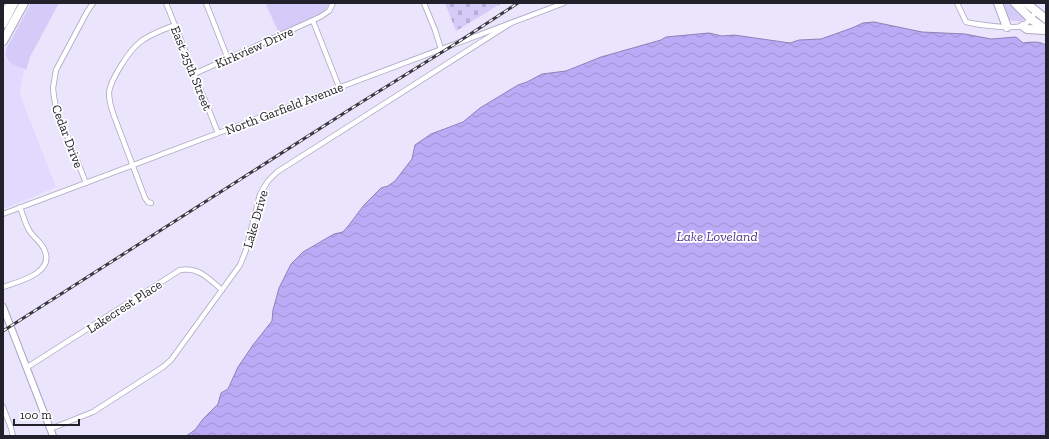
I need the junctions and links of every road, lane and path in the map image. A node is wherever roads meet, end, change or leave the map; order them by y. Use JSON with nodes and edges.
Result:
{"nodes":[{"id":1,"x":9,"y":3,"type":"edge"},
{"id":2,"x":14,"y":3,"type":"edge"},
{"id":3,"x":24,"y":3,"type":"edge"},
{"id":4,"x":94,"y":3,"type":"edge"},
{"id":5,"x":166,"y":3,"type":"edge"},
{"id":6,"x":206,"y":3,"type":"edge"},
{"id":7,"x":333,"y":3,"type":"edge"},
{"id":8,"x":424,"y":3,"type":"edge"},
{"id":9,"x":564,"y":3,"type":"edge"},
{"id":10,"x":957,"y":3,"type":"edge"},
{"id":11,"x":998,"y":3,"type":"edge"},
{"id":12,"x":1015,"y":3,"type":"edge"},
{"id":13,"x":1026,"y":3,"type":"edge"},
{"id":14,"x":1036,"y":11,"type":"junction"},
{"id":15,"x":3,"y":12,"type":"edge"},
{"id":16,"x":1031,"y":19,"type":"junction"},
{"id":17,"x":1046,"y":19,"type":"edge"},
{"id":18,"x":313,"y":21,"type":"junction"},
{"id":19,"x":511,"y":23,"type":"junction"},
{"id":20,"x":3,"y":24,"type":"edge"},
{"id":21,"x":175,"y":25,"type":"junction"},
{"id":22,"x":1023,"y":26,"type":"junction"},
{"id":23,"x":1007,"y":27,"type":"junction"},
{"id":24,"x":1046,"y":30,"type":"edge"},
{"id":25,"x":3,"y":41,"type":"edge"},
{"id":26,"x":441,"y":49,"type":"junction"},
{"id":27,"x":228,"y":59,"type":"junction"},
{"id":28,"x":194,"y":74,"type":"junction"},
{"id":29,"x":340,"y":87,"type":"junction"},
{"id":30,"x":218,"y":133,"type":"junction"},
{"id":31,"x":133,"y":165,"type":"junction"},
{"id":32,"x":86,"y":183,"type":"junction"},
{"id":33,"x":151,"y":203,"type":"dead end"},
{"id":34,"x":20,"y":207,"type":"junction"},
{"id":35,"x":3,"y":214,"type":"edge"},
{"id":36,"x":3,"y":288,"type":"edge"},
{"id":37,"x":222,"y":290,"type":"junction"},
{"id":38,"x":3,"y":307,"type":"edge"},
{"id":39,"x":26,"y":368,"type":"junction"},
{"id":40,"x":3,"y":407,"type":"edge"},
{"id":41,"x":50,"y":429,"type":"junction"},
{"id":42,"x":13,"y":436,"type":"edge"},
{"id":43,"x":53,"y":436,"type":"edge"}],
"edges":[{"from":1,"to":15,"type":"street"},
{"from":2,"to":20,"type":"highway"},
{"from":3,"to":25,"type":"highway"},
{"from":4,"to":32,"type":"street","name":"Cedar Drive"},
{"from":5,"to":21,"type":"street","name":"East 25th Street"},
{"from":6,"to":27,"type":"street"},
{"from":7,"to":18,"type":"street","name":"Kirkview Drive"},
{"from":8,"to":26,"type":"street"},
{"from":9,"to":19,"type":"street","name":"North Garfield Avenue"},
{"from":10,"to":23,"type":"street"},
{"from":11,"to":23,"type":"highway"},
{"from":12,"to":16,"type":"highway"},
{"from":13,"to":14,"type":"highway"},
{"from":14,"to":16,"type":"street"},
{"from":14,"to":17,"type":"highway"},
{"from":16,"to":22,"type":"street"},
{"from":16,"to":24,"type":"highway"},
{"from":18,"to":27,"type":"street","name":"Kirkview Drive"},
{"from":18,"to":29,"type":"street"},
{"from":19,"to":26,"type":"street","name":"North Garfield Avenue"},
{"from":19,"to":37,"type":"street","name":"Lake Drive"},
{"from":21,"to":28,"type":"street","name":"East 25th Street"},
{"from":21,"to":31,"type":"street"},
{"from":22,"to":23,"type":"street"},
{"from":22,"to":24,"type":"highway"},
{"from":26,"to":29,"type":"street","name":"North Garfield Avenue"},
{"from":27,"to":28,"type":"street","name":"Kirkview Drive"},
{"from":28,"to":30,"type":"street","name":"East 25th Street"},
{"from":29,"to":30,"type":"street","name":"North Garfield Avenue"},
{"from":30,"to":31,"type":"street","name":"North Garfield Avenue"},
{"from":31,"to":32,"type":"street","name":"North Garfield Avenue"},
{"from":31,"to":33,"type":"street"},
{"from":32,"to":34,"type":"street","name":"North Garfield Avenue"},
{"from":34,"to":35,"type":"street","name":"North Garfield Avenue"},
{"from":34,"to":36,"type":"street"},
{"from":37,"to":39,"type":"street","name":"Lakecrest Place"},
{"from":37,"to":41,"type":"street","name":"Lake Drive"},
{"from":38,"to":39,"type":"main road"},
{"from":39,"to":41,"type":"main road"},
{"from":40,"to":42,"type":"street"},
{"from":41,"to":43,"type":"main road"}]}
